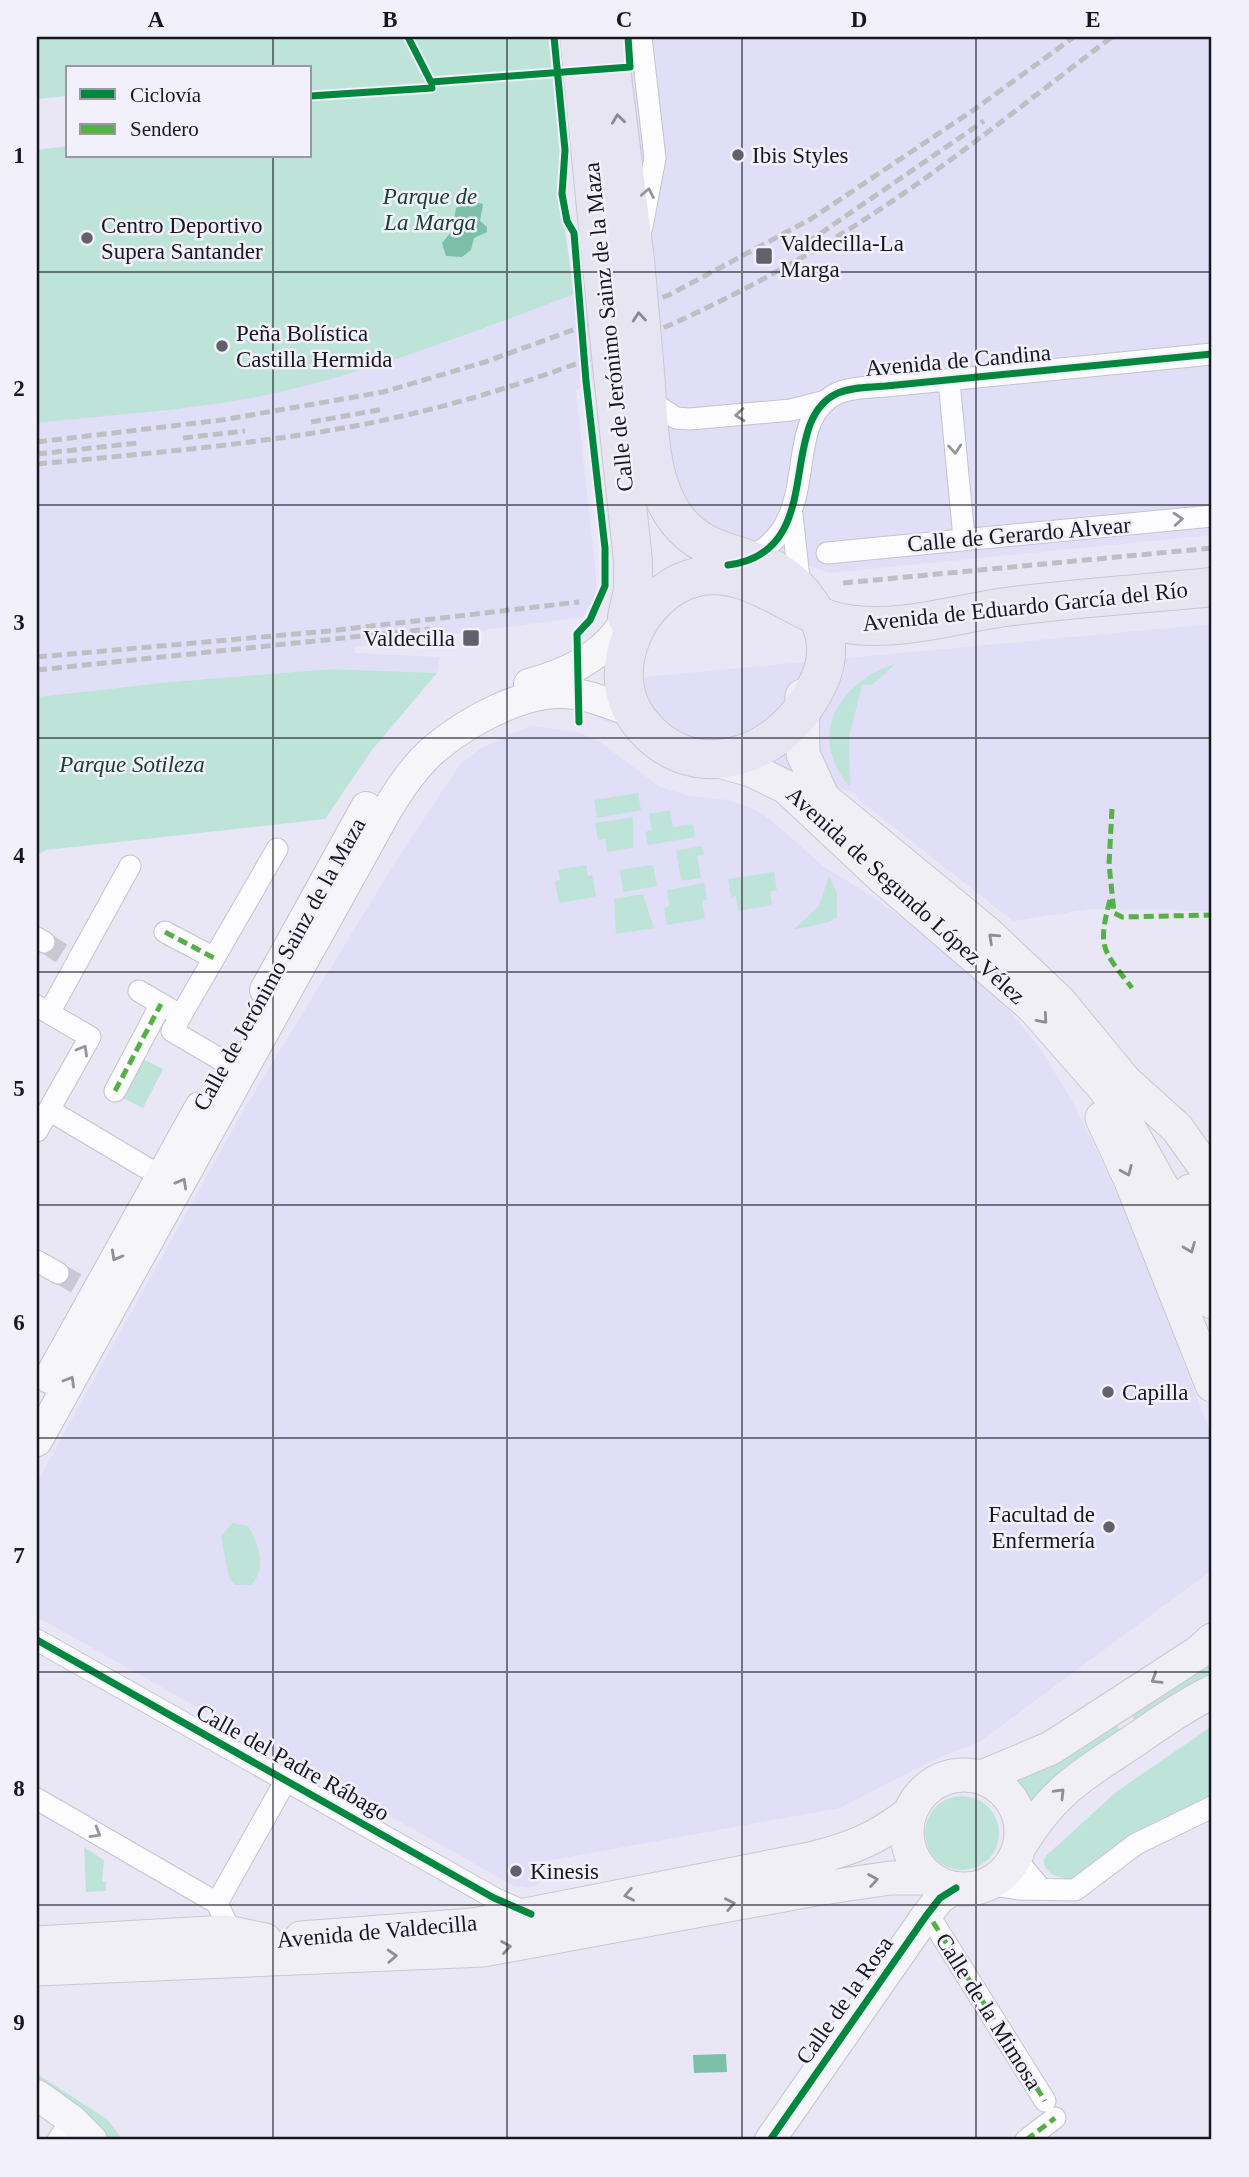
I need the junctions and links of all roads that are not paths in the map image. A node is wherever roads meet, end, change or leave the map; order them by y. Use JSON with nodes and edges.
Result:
{"nodes":[{"id":1,"x":641,"y":37,"type":"edge"},
{"id":2,"x":584,"y":43,"type":"edge"},
{"id":3,"x":619,"y":263,"type":"junction"},
{"id":4,"x":1212,"y":354,"type":"edge"},
{"id":5,"x":949,"y":381,"type":"junction"},
{"id":6,"x":635,"y":400,"type":"junction"},
{"id":7,"x":826,"y":401,"type":"junction"},
{"id":8,"x":1212,"y":516,"type":"edge"},
{"id":9,"x":789,"y":519,"type":"junction"},
{"id":10,"x":964,"y":538,"type":"junction"},
{"id":11,"x":827,"y":552,"type":"dead end"},
{"id":12,"x":733,"y":560,"type":"junction"},
{"id":13,"x":1212,"y":587,"type":"edge"},
{"id":14,"x":806,"y":603,"type":"junction"},
{"id":15,"x":1212,"y":605,"type":"edge"},
{"id":16,"x":627,"y":619,"type":"junction"},
{"id":17,"x":816,"y":684,"type":"junction"},
{"id":18,"x":508,"y":697,"type":"junction"},
{"id":19,"x":632,"y":719,"type":"junction"},
{"id":20,"x":710,"y":765,"type":"junction"},
{"id":21,"x":277,"y":849,"type":"dead end"},
{"id":22,"x":130,"y":866,"type":"dead end"},
{"id":23,"x":165,"y":932,"type":"dead end"},
{"id":24,"x":214,"y":958,"type":"junction"},
{"id":25,"x":139,"y":991,"type":"dead end"},
{"id":26,"x":161,"y":1004,"type":"junction"},
{"id":27,"x":43,"y":1010,"type":"edge"},
{"id":28,"x":181,"y":1015,"type":"junction"},
{"id":29,"x":225,"y":1062,"type":"junction"},
{"id":30,"x":1081,"y":1064,"type":"junction"},
{"id":31,"x":1125,"y":1080,"type":"junction"},
{"id":32,"x":115,"y":1091,"type":"dead end"},
{"id":33,"x":49,"y":1110,"type":"junction"},
{"id":34,"x":37,"y":1131,"type":"edge"},
{"id":35,"x":160,"y":1176,"type":"junction"},
{"id":36,"x":1212,"y":1177,"type":"edge"},
{"id":37,"x":1212,"y":1239,"type":"edge"},
{"id":38,"x":37,"y":1261,"type":"edge"},
{"id":39,"x":58,"y":1273,"type":"tunnel mouth"},
{"id":40,"x":1212,"y":1303,"type":"edge"},
{"id":41,"x":1212,"y":1385,"type":"edge"},
{"id":42,"x":37,"y":1400,"type":"edge"},
{"id":43,"x":37,"y":1441,"type":"edge"},
{"id":44,"x":37,"y":1640,"type":"edge"},
{"id":45,"x":1212,"y":1640,"type":"edge"},
{"id":46,"x":1212,"y":1692,"type":"edge"},
{"id":47,"x":982,"y":1777,"type":"junction"},
{"id":48,"x":286,"y":1780,"type":"junction"},
{"id":49,"x":37,"y":1799,"type":"edge"},
{"id":50,"x":1212,"y":1807,"type":"edge"},
{"id":51,"x":910,"y":1813,"type":"junction"},
{"id":52,"x":1017,"y":1852,"type":"junction"},
{"id":53,"x":957,"y":1884,"type":"junction"},
{"id":54,"x":1041,"y":1889,"type":"junction"},
{"id":55,"x":531,"y":1914,"type":"junction"},
{"id":56,"x":221,"y":1917,"type":"junction"},
{"id":57,"x":933,"y":1922,"type":"dead end"},
{"id":58,"x":265,"y":1940,"type":"junction"},
{"id":59,"x":37,"y":1943,"type":"edge"},
{"id":60,"x":37,"y":1955,"type":"edge"},
{"id":61,"x":346,"y":1958,"type":"junction"},
{"id":62,"x":37,"y":1969,"type":"edge"},
{"id":63,"x":37,"y":1981,"type":"edge"},
{"id":64,"x":37,"y":2095,"type":"edge"},
{"id":65,"x":74,"y":2133,"type":"edge"},
{"id":66,"x":770,"y":2140,"type":"edge"},
{"id":67,"x":1026,"y":2140,"type":"edge"}],
"edges":[{"from":3,"to":1,"type":"street","one_way":true},
{"from":2,"to":3,"type":"highway","name":"Calle de Jerónimo Sainz de la Maza"},
{"from":3,"to":6,"type":"highway","name":"Calle de Jerónimo Sainz de la Maza","bridge":true},
{"from":4,"to":5,"type":"street","name":"Avenida de Candina"},
{"from":5,"to":7,"type":"street","name":"Avenida de Candina"},
{"from":5,"to":10,"type":"street","name":"Avenida de Candina","one_way":true},
{"from":7,"to":6,"type":"street","name":"Avenida de Candina","one_way":true},
{"from":6,"to":9,"type":"street","name":"Calle de Jerónimo Sainz de la Maza"},
{"from":6,"to":12,"type":"highway","name":"Calle de Jerónimo Sainz de la Maza"},
{"from":6,"to":16,"type":"highway","name":"Calle de Jerónimo Sainz de la Maza"},
{"from":7,"to":9,"type":"street"},
{"from":10,"to":8,"type":"street","name":"Calle de Gerardo Alvear","one_way":true},
{"from":9,"to":12,"type":"street"},
{"from":9,"to":14,"type":"street"},
{"from":10,"to":11,"type":"street","name":"Calle de Gerardo Alvear"},
{"from":12,"to":14,"type":"highway","name":"Calle de Jerónimo Sainz de la Maza"},
{"from":12,"to":16,"type":"highway"},
{"from":13,"to":14,"type":"highway","name":"Avenida de Eduardo García del Río"},
{"from":14,"to":16,"type":"highway"},
{"from":14,"to":17,"type":"highway"},
{"from":15,"to":17,"type":"highway","name":"Avenida de Eduardo García del Río"},
{"from":16,"to":18,"type":"main road","name":"Calle de Jerónimo Sainz de la Maza"},
{"from":16,"to":19,"type":"highway"},
{"from":17,"to":19,"type":"highway"},
{"from":17,"to":20,"type":"highway","name":"Avenida de Eduardo García del Río"},
{"from":31,"to":17,"type":"main road","name":"Avenida de Segundo López Vélez","one_way":true},
{"from":18,"to":19,"type":"main road","name":"Calle de Jerónimo Sainz de la Maza"},
{"from":18,"to":29,"type":"main road","name":"Calle de Jerónimo Sainz de la Maza"},
{"from":43,"to":18,"type":"main road","name":"Calle de Jerónimo Sainz de la Maza","one_way":true},
{"from":19,"to":20,"type":"highway"},
{"from":20,"to":30,"type":"main road","name":"Avenida de Segundo López Vélez","one_way":true},
{"from":21,"to":24,"type":"street"},
{"from":22,"to":27,"type":"street"},
{"from":23,"to":24,"type":"street"},
{"from":24,"to":28,"type":"street"},
{"from":25,"to":26,"type":"street"},
{"from":26,"to":28,"type":"street"},
{"from":26,"to":32,"type":"street"},
{"from":33,"to":27,"type":"street","one_way":true},
{"from":28,"to":29,"type":"street"},
{"from":29,"to":35,"type":"main road","name":"Calle de Jerónimo Sainz de la Maza"},
{"from":30,"to":40,"type":"main road","name":"Avenida de Segundo López Vélez","one_way":true},
{"from":30,"to":41,"type":"main road","name":"Avenida de Segundo López Vélez","one_way":true},
{"from":31,"to":36,"type":"main road","name":"Avenida de Segundo López Vélez"},
{"from":31,"to":37,"type":"main road","name":"Avenida de Segundo López Vélez"},
{"from":33,"to":34,"type":"street"},
{"from":33,"to":35,"type":"street"},
{"from":35,"to":42,"type":"main road","name":"Calle de Jerónimo Sainz de la Maza","one_way":true},
{"from":38,"to":39,"type":"street"},
{"from":44,"to":48,"type":"street","name":"Calle del Padre Rábago"},
{"from":45,"to":47,"type":"main road","one_way":true},
{"from":52,"to":46,"type":"main road","one_way":true},
{"from":47,"to":51,"type":"main road"},
{"from":47,"to":52,"type":"main road"},
{"from":48,"to":55,"type":"street","name":"Calle del Padre Rábago"},
{"from":48,"to":56,"type":"street"},
{"from":49,"to":56,"type":"street","one_way":true},
{"from":50,"to":54,"type":"street"},
{"from":51,"to":53,"type":"main road"},
{"from":51,"to":55,"type":"main road","name":"Avenida de Valdecilla","one_way":true},
{"from":52,"to":53,"type":"main road"},
{"from":52,"to":54,"type":"street"},
{"from":53,"to":54,"type":"street"},
{"from":61,"to":53,"type":"main road","name":"Avenida de Valdecilla","one_way":true},
{"from":53,"to":66,"type":"main road","name":"Calle de la Rosa"},
{"from":55,"to":58,"type":"main road","name":"Avenida de Valdecilla"},
{"from":56,"to":58,"type":"main road"},
{"from":56,"to":59,"type":"main road"},
{"from":57,"to":67,"type":"street","name":"Calle de la Mimosa"},
{"from":58,"to":60,"type":"main road","name":"Avenida de Valdecilla"},
{"from":61,"to":62,"type":"main road","name":"Avenida de Valdecilla"},
{"from":61,"to":63,"type":"main road","name":"Avenida de Valdecilla"},
{"from":64,"to":65,"type":"main road"}]}
